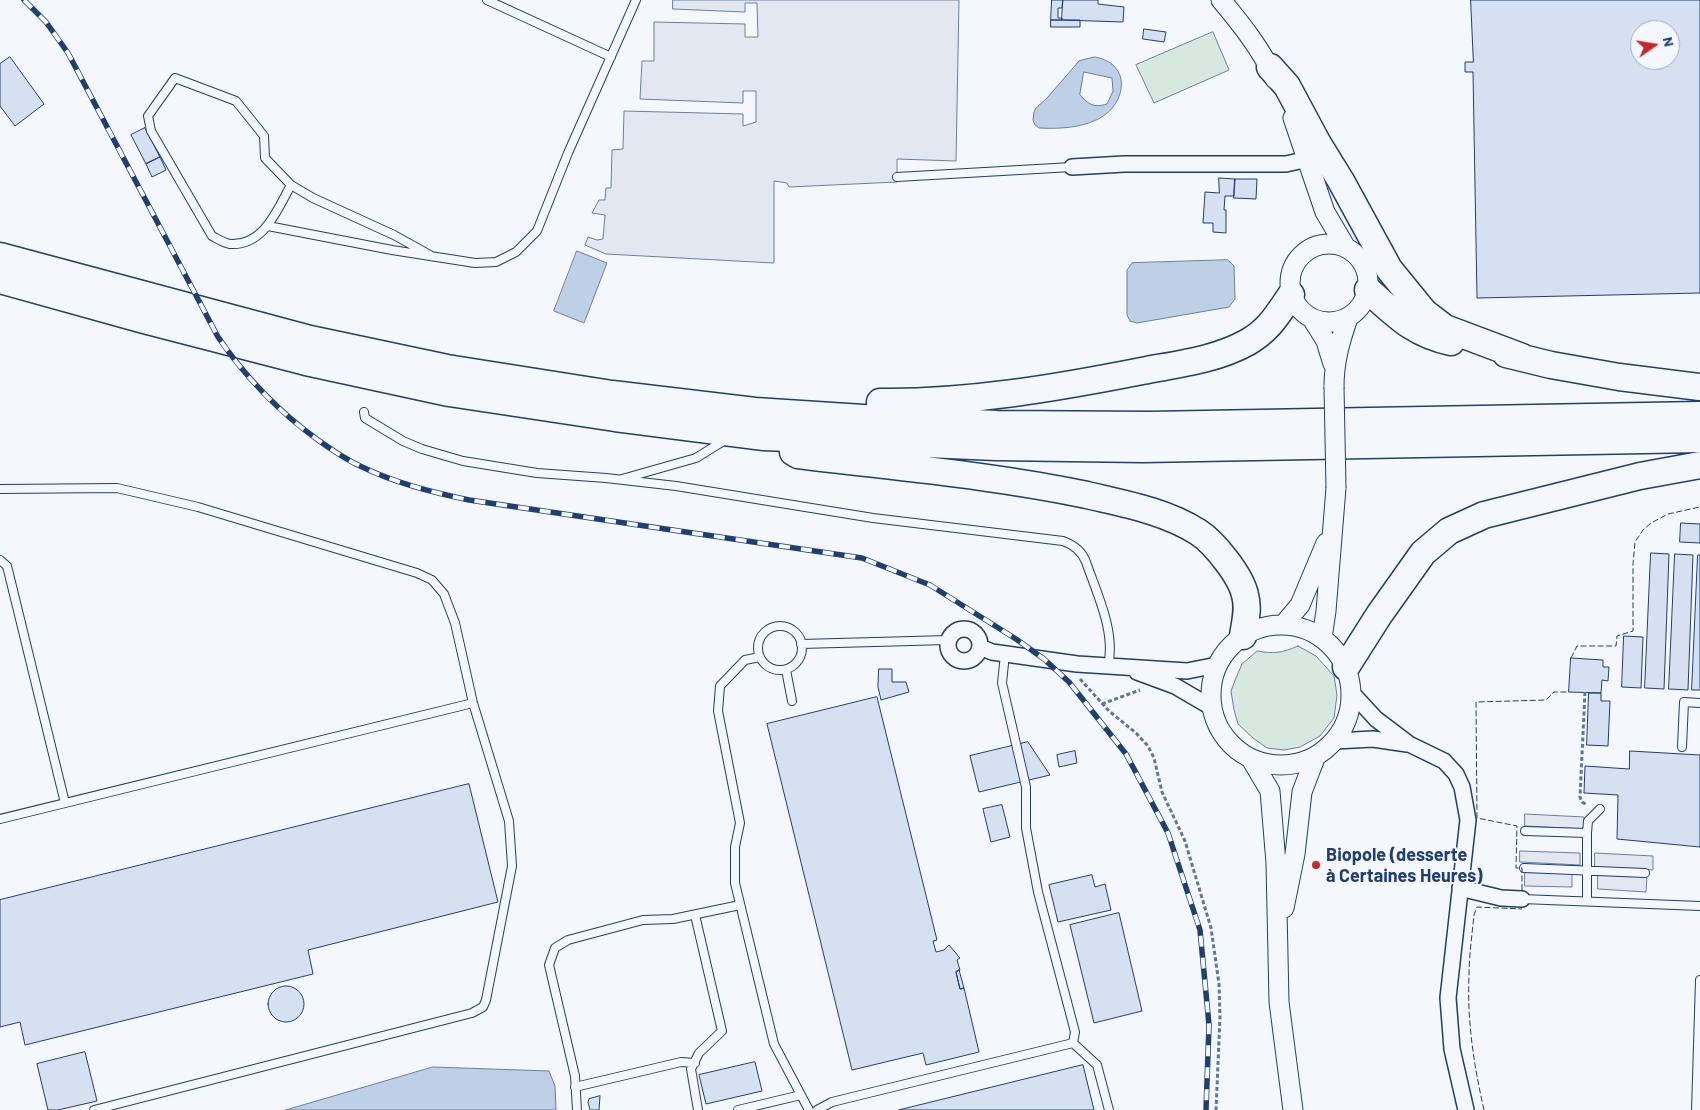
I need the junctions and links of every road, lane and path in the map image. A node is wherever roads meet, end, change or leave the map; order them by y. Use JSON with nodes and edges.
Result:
{"nodes":[{"id":1,"x":487,"y":0,"type":"edge"},
{"id":2,"x":636,"y":0,"type":"edge"},
{"id":3,"x":1221,"y":0,"type":"edge"},
{"id":4,"x":611,"y":57,"type":"junction"},
{"id":5,"x":1270,"y":68,"type":"junction"},
{"id":6,"x":1308,"y":159,"type":"junction"},
{"id":7,"x":1072,"y":167,"type":"joint"},
{"id":8,"x":897,"y":177,"type":"dead end"},
{"id":9,"x":291,"y":185,"type":"junction"},
{"id":10,"x":1325,"y":212,"type":"junction"},
{"id":11,"x":268,"y":226,"type":"junction"},
{"id":12,"x":1345,"y":246,"type":"junction"},
{"id":13,"x":1310,"y":247,"type":"junction"},
{"id":14,"x":430,"y":255,"type":"junction"},
{"id":15,"x":0,"y":256,"type":"edge"},
{"id":16,"x":0,"y":280,"type":"edge"},
{"id":17,"x":1368,"y":290,"type":"junction"},
{"id":18,"x":1291,"y":295,"type":"junction"},
{"id":19,"x":1348,"y":318,"type":"junction"},
{"id":20,"x":1313,"y":320,"type":"junction"},
{"id":21,"x":1522,"y":357,"type":"junction"},
{"id":22,"x":1334,"y":368,"type":"junction"},
{"id":23,"x":1700,"y":387,"type":"edge"},
{"id":24,"x":755,"y":410,"type":"junction"},
{"id":25,"x":364,"y":412,"type":"dead end"},
{"id":26,"x":1700,"y":415,"type":"edge"},
{"id":27,"x":736,"y":433,"type":"junction"},
{"id":28,"x":764,"y":437,"type":"junction"},
{"id":29,"x":1700,"y":439,"type":"edge"},
{"id":30,"x":1700,"y":465,"type":"edge"},
{"id":31,"x":619,"y":480,"type":"junction"},
{"id":32,"x":0,"y":489,"type":"edge"},
{"id":33,"x":1333,"y":528,"type":"junction"},
{"id":34,"x":0,"y":560,"type":"edge"},
{"id":35,"x":1284,"y":624,"type":"junction"},
{"id":36,"x":1243,"y":636,"type":"junction"},
{"id":37,"x":1322,"y":638,"type":"junction"},
{"id":38,"x":948,"y":640,"type":"junction"},
{"id":39,"x":801,"y":644,"type":"junction"},
{"id":40,"x":980,"y":647,"type":"junction"},
{"id":41,"x":1005,"y":654,"type":"junction"},
{"id":42,"x":760,"y":657,"type":"junction"},
{"id":43,"x":1077,"y":664,"type":"junction"},
{"id":44,"x":1217,"y":665,"type":"junction"},
{"id":45,"x":1108,"y":666,"type":"junction"},
{"id":46,"x":1124,"y":667,"type":"junction"},
{"id":47,"x":1346,"y":667,"type":"junction"},
{"id":48,"x":786,"y":670,"type":"junction"},
{"id":49,"x":1144,"y":689,"type":"dead end"},
{"id":50,"x":1585,"y":692,"type":"dead end"},
{"id":51,"x":1352,"y":693,"type":"junction"},
{"id":52,"x":792,"y":701,"type":"dead end"},
{"id":53,"x":473,"y":703,"type":"junction"},
{"id":54,"x":1700,"y":703,"type":"edge"},
{"id":55,"x":1102,"y":704,"type":"junction"},
{"id":56,"x":1211,"y":706,"type":"junction"},
{"id":57,"x":1335,"y":741,"type":"junction"},
{"id":58,"x":1409,"y":744,"type":"junction"},
{"id":59,"x":1682,"y":746,"type":"dead end"},
{"id":60,"x":1315,"y":758,"type":"junction"},
{"id":61,"x":1251,"y":760,"type":"junction"},
{"id":62,"x":65,"y":803,"type":"junction"},
{"id":63,"x":1590,"y":806,"type":"dead end"},
{"id":64,"x":1600,"y":809,"type":"dead end"},
{"id":65,"x":0,"y":819,"type":"edge"},
{"id":66,"x":1525,"y":831,"type":"dead end"},
{"id":67,"x":1587,"y":834,"type":"junction"},
{"id":68,"x":1524,"y":868,"type":"dead end"},
{"id":69,"x":1587,"y":870,"type":"junction"},
{"id":70,"x":1645,"y":873,"type":"dead end"},
{"id":71,"x":1460,"y":888,"type":"junction"},
{"id":72,"x":1522,"y":899,"type":"joint"},
{"id":73,"x":1587,"y":901,"type":"junction"},
{"id":74,"x":740,"y":905,"type":"junction"},
{"id":75,"x":1700,"y":906,"type":"edge"},
{"id":76,"x":695,"y":914,"type":"junction"},
{"id":77,"x":1277,"y":945,"type":"junction"},
{"id":78,"x":1700,"y":980,"type":"edge"},
{"id":79,"x":1073,"y":1043,"type":"junction"},
{"id":80,"x":695,"y":1062,"type":"junction"},
{"id":81,"x":575,"y":1087,"type":"junction"},
{"id":82,"x":802,"y":1095,"type":"junction"},
{"id":83,"x":771,"y":1106,"type":"edge"},
{"id":84,"x":94,"y":1110,"type":"edge"},
{"id":85,"x":577,"y":1110,"type":"edge"},
{"id":86,"x":698,"y":1110,"type":"edge"},
{"id":87,"x":738,"y":1110,"type":"edge"},
{"id":88,"x":810,"y":1110,"type":"edge"},
{"id":89,"x":817,"y":1110,"type":"edge"},
{"id":90,"x":1109,"y":1110,"type":"edge"},
{"id":91,"x":1216,"y":1110,"type":"edge"},
{"id":92,"x":1293,"y":1110,"type":"edge"},
{"id":93,"x":1466,"y":1110,"type":"edge"},
{"id":94,"x":1696,"y":1110,"type":"edge"}],
"edges":[{"from":1,"to":4,"type":"lane"},
{"from":2,"to":4,"type":"lane"},
{"from":3,"to":5,"type":"street"},
{"from":4,"to":14,"type":"lane"},
{"from":5,"to":6,"type":"street"},
{"from":5,"to":21,"type":"highway"},
{"from":6,"to":7,"type":"street"},
{"from":6,"to":10,"type":"street"},
{"from":7,"to":8,"type":"lane"},
{"from":9,"to":11,"type":"lane"},
{"from":9,"to":11,"type":"lane"},
{"from":9,"to":14,"type":"lane"},
{"from":10,"to":12,"type":"street"},
{"from":10,"to":13,"type":"street"},
{"from":11,"to":14,"type":"lane"},
{"from":12,"to":13,"type":"street"},
{"from":12,"to":17,"type":"street"},
{"from":13,"to":18,"type":"street"},
{"from":15,"to":24,"type":"highway"},
{"from":16,"to":27,"type":"highway"},
{"from":17,"to":19,"type":"street"},
{"from":17,"to":21,"type":"highway"},
{"from":18,"to":20,"type":"street"},
{"from":18,"to":24,"type":"highway"},
{"from":19,"to":20,"type":"street"},
{"from":19,"to":22,"type":"street"},
{"from":20,"to":22,"type":"street"},
{"from":21,"to":23,"type":"highway"},
{"from":22,"to":33,"type":"street","bridge":true},
{"from":24,"to":26,"type":"highway"},
{"from":25,"to":31,"type":"lane"},
{"from":27,"to":28,"type":"highway"},
{"from":27,"to":31,"type":"lane"},
{"from":28,"to":29,"type":"highway"},
{"from":28,"to":36,"type":"highway"},
{"from":30,"to":47,"type":"highway"},
{"from":31,"to":45,"type":"lane"},
{"from":32,"to":53,"type":"lane"},
{"from":33,"to":35,"type":"street"},
{"from":33,"to":37,"type":"street"},
{"from":34,"to":62,"type":"lane"},
{"from":35,"to":36,"type":"street"},
{"from":35,"to":37,"type":"street"},
{"from":36,"to":44,"type":"street"},
{"from":37,"to":47,"type":"street"},
{"from":38,"to":39,"type":"lane"},
{"from":38,"to":40,"type":"street"},
{"from":38,"to":40,"type":"street"},
{"from":39,"to":42,"type":"lane"},
{"from":39,"to":48,"type":"lane"},
{"from":40,"to":41,"type":"street"},
{"from":41,"to":43,"type":"street"},
{"from":41,"to":79,"type":"lane"},
{"from":42,"to":48,"type":"lane"},
{"from":42,"to":74,"type":"lane"},
{"from":43,"to":45,"type":"street"},
{"from":43,"to":55,"type":"path"},
{"from":44,"to":46,"type":"street"},
{"from":44,"to":56,"type":"street"},
{"from":45,"to":46,"type":"street"},
{"from":46,"to":56,"type":"street"},
{"from":47,"to":51,"type":"street"},
{"from":48,"to":52,"type":"lane"},
{"from":49,"to":55,"type":"path"},
{"from":50,"to":63,"type":"path"},
{"from":51,"to":57,"type":"street"},
{"from":51,"to":58,"type":"street"},
{"from":53,"to":62,"type":"lane"},
{"from":53,"to":84,"type":"lane"},
{"from":54,"to":59,"type":"lane"},
{"from":55,"to":91,"type":"path"},
{"from":56,"to":61,"type":"street"},
{"from":57,"to":58,"type":"street"},
{"from":57,"to":60,"type":"street"},
{"from":58,"to":71,"type":"street"},
{"from":60,"to":61,"type":"street"},
{"from":60,"to":77,"type":"street"},
{"from":61,"to":77,"type":"street"},
{"from":62,"to":65,"type":"lane"},
{"from":64,"to":67,"type":"lane"},
{"from":66,"to":67,"type":"lane"},
{"from":67,"to":69,"type":"lane"},
{"from":68,"to":69,"type":"lane"},
{"from":69,"to":70,"type":"lane"},
{"from":69,"to":73,"type":"lane"},
{"from":71,"to":72,"type":"street"},
{"from":71,"to":93,"type":"street"},
{"from":72,"to":73,"type":"lane"},
{"from":73,"to":75,"type":"lane"},
{"from":74,"to":76,"type":"lane"},
{"from":74,"to":82,"type":"lane"},
{"from":76,"to":80,"type":"lane"},
{"from":76,"to":81,"type":"lane"},
{"from":77,"to":92,"type":"street"},
{"from":78,"to":94,"type":"lane"},
{"from":79,"to":89,"type":"lane"},
{"from":79,"to":90,"type":"lane"},
{"from":80,"to":81,"type":"lane"},
{"from":80,"to":86,"type":"lane"},
{"from":81,"to":85,"type":"lane"},
{"from":82,"to":83,"type":"lane"},
{"from":82,"to":88,"type":"lane"},
{"from":83,"to":87,"type":"lane"}]}
